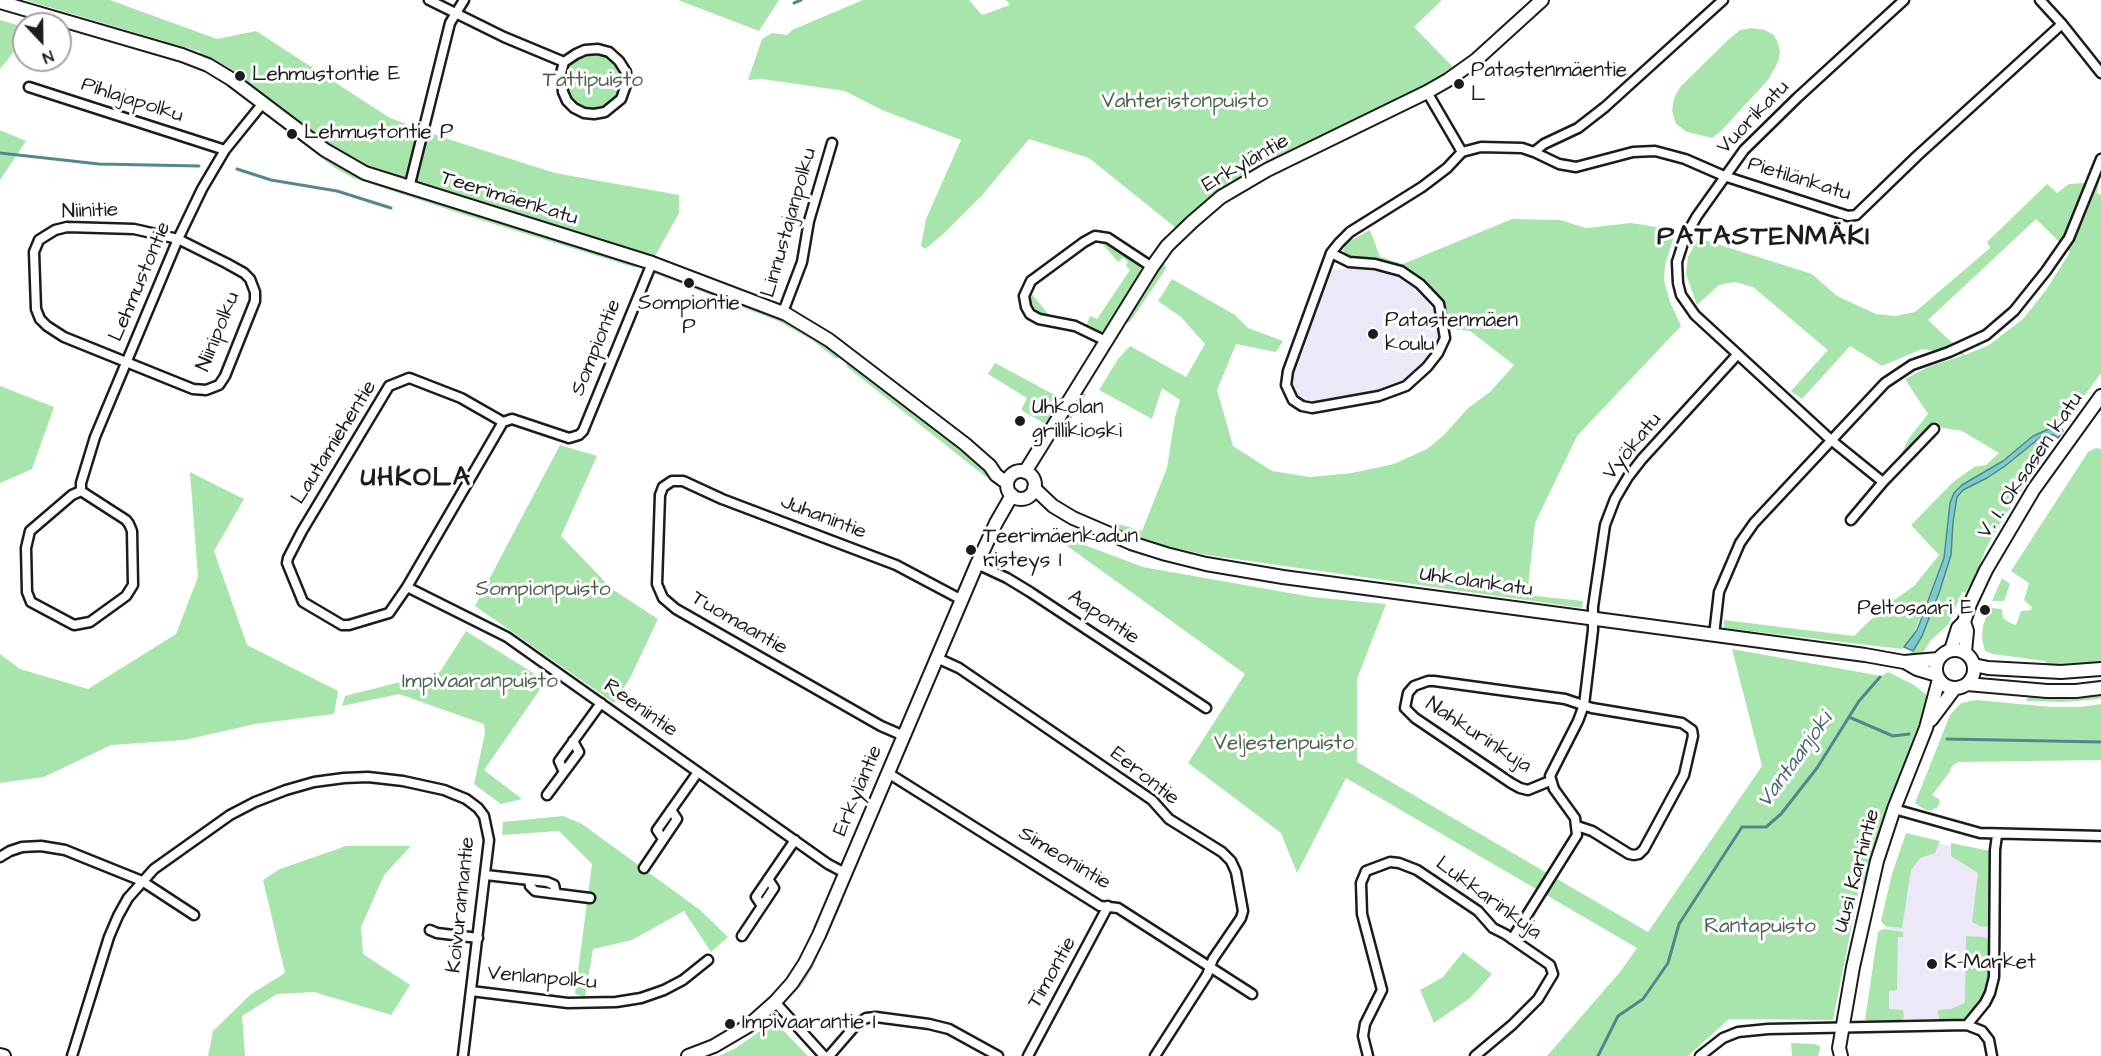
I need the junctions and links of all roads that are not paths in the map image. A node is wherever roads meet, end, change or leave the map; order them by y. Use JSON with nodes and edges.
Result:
{"nodes":[{"id":1,"x":429,"y":0,"type":"edge"},
{"id":2,"x":464,"y":0,"type":"edge"},
{"id":3,"x":1542,"y":0,"type":"edge"},
{"id":4,"x":1723,"y":0,"type":"edge"},
{"id":5,"x":1904,"y":0,"type":"edge"},
{"id":6,"x":2040,"y":0,"type":"edge"},
{"id":7,"x":0,"y":2,"type":"edge"},
{"id":8,"x":455,"y":13,"type":"junction"},
{"id":9,"x":2062,"y":24,"type":"junction"},
{"id":10,"x":564,"y":62,"type":"junction"},
{"id":11,"x":2101,"y":73,"type":"edge"},
{"id":12,"x":29,"y":87,"type":"dead end"},
{"id":13,"x":1427,"y":93,"type":"junction"},
{"id":14,"x":263,"y":103,"type":"junction"},
{"id":15,"x":832,"y":143,"type":"dead end"},
{"id":16,"x":225,"y":150,"type":"junction"},
{"id":17,"x":1462,"y":152,"type":"junction"},
{"id":18,"x":1534,"y":152,"type":"junction"},
{"id":19,"x":2101,"y":159,"type":"edge"},
{"id":20,"x":1724,"y":176,"type":"junction"},
{"id":21,"x":409,"y":188,"type":"junction"},
{"id":22,"x":178,"y":239,"type":"junction"},
{"id":23,"x":1331,"y":253,"type":"junction"},
{"id":24,"x":652,"y":263,"type":"junction"},
{"id":25,"x":1152,"y":267,"type":"junction"},
{"id":26,"x":783,"y":312,"type":"junction"},
{"id":27,"x":1106,"y":341,"type":"junction"},
{"id":28,"x":1737,"y":355,"type":"junction"},
{"id":29,"x":126,"y":364,"type":"junction"},
{"id":30,"x":2101,"y":396,"type":"edge"},
{"id":31,"x":502,"y":422,"type":"junction"},
{"id":32,"x":1934,"y":429,"type":"dead end"},
{"id":33,"x":1831,"y":440,"type":"junction"},
{"id":34,"x":1015,"y":481,"type":"junction"},
{"id":35,"x":1883,"y":482,"type":"junction"},
{"id":36,"x":668,"y":483,"type":"joint"},
{"id":37,"x":81,"y":491,"type":"junction"},
{"id":38,"x":1030,"y":493,"type":"junction"},
{"id":39,"x":1851,"y":520,"type":"dead end"},
{"id":40,"x":977,"y":564,"type":"junction"},
{"id":41,"x":407,"y":587,"type":"junction"},
{"id":42,"x":962,"y":600,"type":"junction"},
{"id":43,"x":1594,"y":619,"type":"junction"},
{"id":44,"x":1964,"y":622,"type":"junction"},
{"id":45,"x":1714,"y":635,"type":"junction"},
{"id":46,"x":1951,"y":650,"type":"junction"},
{"id":47,"x":1965,"y":652,"type":"junction"},
{"id":48,"x":937,"y":658,"type":"junction"},
{"id":49,"x":1938,"y":659,"type":"junction"},
{"id":50,"x":1904,"y":662,"type":"junction"},
{"id":51,"x":1974,"y":665,"type":"junction"},
{"id":52,"x":2101,"y":669,"type":"edge"},
{"id":53,"x":1938,"y":677,"type":"junction"},
{"id":54,"x":1967,"y":684,"type":"junction"},
{"id":55,"x":1955,"y":688,"type":"junction"},
{"id":56,"x":2101,"y":688,"type":"edge"},
{"id":57,"x":601,"y":704,"type":"junction"},
{"id":58,"x":1584,"y":705,"type":"junction"},
{"id":59,"x":1206,"y":708,"type":"dead end"},
{"id":60,"x":1926,"y":728,"type":"junction"},
{"id":61,"x":904,"y":736,"type":"junction"},
{"id":62,"x":698,"y":772,"type":"junction"},
{"id":63,"x":888,"y":773,"type":"junction"},
{"id":64,"x":1550,"y":781,"type":"junction"},
{"id":65,"x":547,"y":795,"type":"dead end"},
{"id":66,"x":1894,"y":809,"type":"junction"},
{"id":67,"x":1577,"y":826,"type":"junction"},
{"id":68,"x":1996,"y":835,"type":"junction"},
{"id":69,"x":2101,"y":836,"type":"edge"},
{"id":70,"x":795,"y":840,"type":"junction"},
{"id":71,"x":0,"y":857,"type":"edge"},
{"id":72,"x":644,"y":868,"type":"dead end"},
{"id":73,"x":845,"y":873,"type":"junction"},
{"id":74,"x":486,"y":875,"type":"junction"},
{"id":75,"x":142,"y":881,"type":"junction"},
{"id":76,"x":590,"y":898,"type":"dead end"},
{"id":77,"x":1108,"y":906,"type":"junction"},
{"id":78,"x":194,"y":915,"type":"dead end"},
{"id":79,"x":430,"y":930,"type":"dead end"},
{"id":80,"x":742,"y":936,"type":"dead end"},
{"id":81,"x":477,"y":938,"type":"junction"},
{"id":82,"x":1512,"y":939,"type":"junction"},
{"id":83,"x":708,"y":960,"type":"dead end"},
{"id":84,"x":1211,"y":967,"type":"junction"},
{"id":85,"x":471,"y":991,"type":"junction"},
{"id":86,"x":1252,"y":994,"type":"dead end"},
{"id":87,"x":775,"y":1002,"type":"junction"},
{"id":88,"x":1967,"y":1025,"type":"junction"},
{"id":89,"x":1844,"y":1028,"type":"junction"},
{"id":90,"x":72,"y":1056,"type":"edge"},
{"id":91,"x":463,"y":1056,"type":"edge"},
{"id":92,"x":688,"y":1056,"type":"edge"},
{"id":93,"x":824,"y":1056,"type":"edge"},
{"id":94,"x":830,"y":1056,"type":"edge"},
{"id":95,"x":998,"y":1056,"type":"edge"},
{"id":96,"x":1028,"y":1056,"type":"edge"},
{"id":97,"x":1155,"y":1056,"type":"edge"},
{"id":98,"x":1368,"y":1056,"type":"edge"},
{"id":99,"x":1475,"y":1056,"type":"edge"},
{"id":100,"x":1700,"y":1056,"type":"edge"},
{"id":101,"x":1841,"y":1056,"type":"edge"},
{"id":102,"x":1847,"y":1056,"type":"edge"},
{"id":103,"x":1992,"y":1056,"type":"edge"}],
"edges":[{"from":1,"to":8,"type":"street"},
{"from":2,"to":8,"type":"street"},
{"from":3,"to":13,"type":"street","name":"Erkyläntie"},
{"from":4,"to":18,"type":"street"},
{"from":5,"to":20,"type":"street","name":"Vuorikatu"},
{"from":6,"to":9,"type":"street"},
{"from":7,"to":14,"type":"street","name":"Teerimäenkatu"},
{"from":8,"to":10,"type":"street"},
{"from":8,"to":21,"type":"street"},
{"from":9,"to":11,"type":"street"},
{"from":9,"to":20,"type":"street","name":"Pietilänkatu"},
{"from":10,"to":10,"type":"street"},
{"from":12,"to":16,"type":"street","name":"Pihlajapolku"},
{"from":13,"to":17,"type":"street"},
{"from":13,"to":25,"type":"street","name":"Erkyläntie"},
{"from":14,"to":16,"type":"street","name":"Lehmustontie"},
{"from":14,"to":21,"type":"street","name":"Teerimäenkatu"},
{"from":15,"to":26,"type":"street","name":"Linnustajanpolku"},
{"from":16,"to":22,"type":"street","name":"Lehmustontie"},
{"from":17,"to":18,"type":"street","name":"Pietilänkatu"},
{"from":17,"to":23,"type":"street"},
{"from":18,"to":20,"type":"street","name":"Pietilänkatu"},
{"from":19,"to":33,"type":"street"},
{"from":20,"to":28,"type":"street","name":"Vuorikatu"},
{"from":21,"to":24,"type":"street","name":"Teerimäenkatu"},
{"from":22,"to":29,"type":"street","name":"Lehmustontie"},
{"from":22,"to":29,"type":"street","name":"Niinipolku"},
{"from":22,"to":29,"type":"street","name":"Niinitie"},
{"from":23,"to":23,"type":"street"},
{"from":24,"to":26,"type":"street","name":"Teerimäenkatu"},
{"from":24,"to":31,"type":"street","name":"Sompiontie"},
{"from":25,"to":27,"type":"street","name":"Erkyläntie"},
{"from":25,"to":27,"type":"street"},
{"from":26,"to":34,"type":"street","name":"Teerimäenkatu"},
{"from":27,"to":34,"type":"street","name":"Erkyläntie"},
{"from":28,"to":33,"type":"street","name":"Vuorikatu"},
{"from":28,"to":43,"type":"street","name":"Vyökatu"},
{"from":29,"to":37,"type":"street","name":"Lehmustontie"},
{"from":30,"to":44,"type":"street","name":"V. I. Oksasen katu"},
{"from":31,"to":41,"type":"street"},
{"from":31,"to":41,"type":"street","name":"Lautamiehentie"},
{"from":32,"to":35,"type":"street"},
{"from":33,"to":35,"type":"street","name":"Vuorikatu"},
{"from":33,"to":45,"type":"street"},
{"from":34,"to":38,"type":"street","name":"Teerimäenkatu"},
{"from":34,"to":38,"type":"street","name":"Uhkolankatu"},
{"from":34,"to":40,"type":"street","name":"Erkyläntie"},
{"from":35,"to":39,"type":"street"},
{"from":36,"to":42,"type":"street","name":"Juhanintie"},
{"from":36,"to":61,"type":"street","name":"Tuomaantie"},
{"from":37,"to":37,"type":"street"},
{"from":38,"to":43,"type":"street","name":"Uhkolankatu"},
{"from":40,"to":42,"type":"street","name":"Erkyläntie"},
{"from":40,"to":59,"type":"street","name":"Aapontie"},
{"from":41,"to":57,"type":"street","name":"Reenintie"},
{"from":42,"to":48,"type":"street","name":"Erkyläntie"},
{"from":43,"to":45,"type":"street","name":"Uhkolankatu"},
{"from":43,"to":58,"type":"street","name":"Vyökatu"},
{"from":44,"to":46,"type":"street","name":"V. I. Oksasen katu"},
{"from":44,"to":47,"type":"street","name":"V. I. Oksasen katu"},
{"from":45,"to":50,"type":"street","name":"Uhkolankatu"},
{"from":46,"to":47,"type":"street"},
{"from":46,"to":49,"type":"street"},
{"from":47,"to":51,"type":"street"},
{"from":48,"to":61,"type":"street","name":"Erkyläntie"},
{"from":48,"to":84,"type":"street","name":"Eerontie"},
{"from":49,"to":50,"type":"street","name":"Uhkolankatu"},
{"from":49,"to":53,"type":"street"},
{"from":50,"to":53,"type":"street","name":"Uhkolankatu"},
{"from":51,"to":52,"type":"street"},
{"from":51,"to":54,"type":"street"},
{"from":53,"to":55,"type":"street"},
{"from":53,"to":60,"type":"street","name":"Uusi Karhintie"},
{"from":54,"to":55,"type":"street"},
{"from":54,"to":56,"type":"street"},
{"from":55,"to":60,"type":"street","name":"Uusi Karhintie"},
{"from":57,"to":62,"type":"street","name":"Reenintie"},
{"from":57,"to":65,"type":"street"},
{"from":58,"to":64,"type":"street","name":"Vyökatu"},
{"from":58,"to":64,"type":"street","name":"Nahkurinkuja"},
{"from":58,"to":67,"type":"street"},
{"from":60,"to":66,"type":"street","name":"Uusi Karhintie"},
{"from":61,"to":63,"type":"street","name":"Erkyläntie"},
{"from":62,"to":70,"type":"street","name":"Reenintie"},
{"from":62,"to":72,"type":"street"},
{"from":63,"to":73,"type":"street","name":"Erkyläntie"},
{"from":63,"to":77,"type":"street","name":"Simeonintie"},
{"from":64,"to":67,"type":"street"},
{"from":66,"to":68,"type":"street"},
{"from":66,"to":89,"type":"street","name":"Uusi Karhintie"},
{"from":67,"to":82,"type":"street"},
{"from":68,"to":69,"type":"street"},
{"from":68,"to":88,"type":"street"},
{"from":70,"to":73,"type":"street","name":"Reenintie"},
{"from":70,"to":80,"type":"street"},
{"from":71,"to":75,"type":"street"},
{"from":73,"to":87,"type":"street","name":"Erkyläntie"},
{"from":74,"to":75,"type":"street","name":"Koivurannantie"},
{"from":74,"to":76,"type":"street"},
{"from":74,"to":81,"type":"street","name":"Koivurannantie"},
{"from":75,"to":78,"type":"street"},
{"from":75,"to":90,"type":"street","name":"Koivurannantie"},
{"from":77,"to":84,"type":"street","name":"Simeonintie"},
{"from":77,"to":96,"type":"street","name":"Timontie"},
{"from":79,"to":81,"type":"street"},
{"from":81,"to":85,"type":"street","name":"Koivurannantie"},
{"from":82,"to":98,"type":"street","name":"Lukkarinkuja"},
{"from":82,"to":99,"type":"street","name":"Lukkarinkuja"},
{"from":83,"to":85,"type":"street","name":"Venlanpolku"},
{"from":84,"to":86,"type":"street","name":"Simeonintie"},
{"from":84,"to":97,"type":"street","name":"Eerontie"},
{"from":85,"to":91,"type":"street","name":"Koivurannantie"},
{"from":87,"to":92,"type":"street","name":"Erkyläntie"},
{"from":87,"to":93,"type":"street"},
{"from":88,"to":89,"type":"street"},
{"from":88,"to":103,"type":"street"},
{"from":89,"to":100,"type":"street"},
{"from":89,"to":101,"type":"street","name":"Uusi Karhintie"},
{"from":89,"to":102,"type":"street","name":"Uusi Karhintie"},
{"from":94,"to":95,"type":"street"}]}
